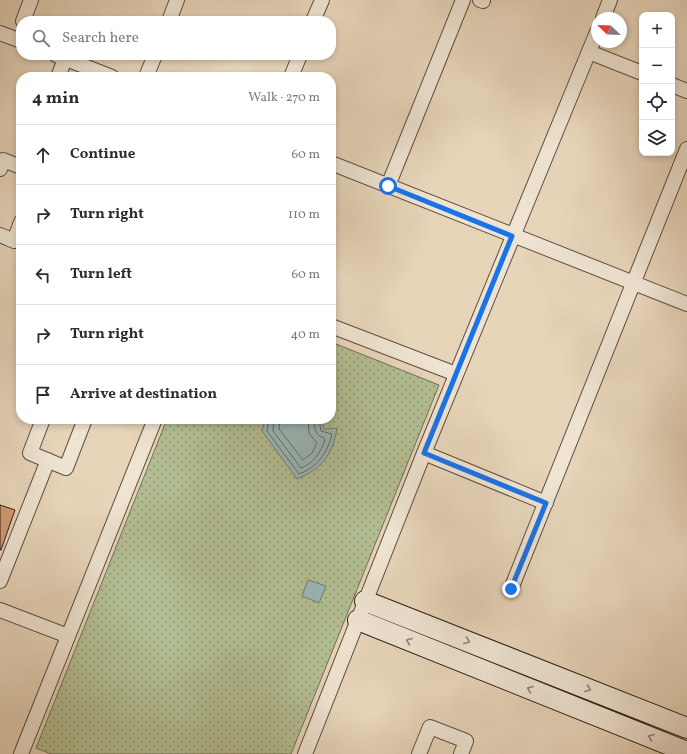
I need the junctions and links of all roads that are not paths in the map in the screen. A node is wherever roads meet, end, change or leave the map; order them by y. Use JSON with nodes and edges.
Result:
{"nodes":[{"id":1,"x":32,"y":0,"type":"edge"},
{"id":2,"x":178,"y":0,"type":"edge"},
{"id":3,"x":322,"y":0,"type":"edge"},
{"id":4,"x":463,"y":0,"type":"edge"},
{"id":5,"x":610,"y":0,"type":"edge"},
{"id":6,"x":605,"y":12,"type":"edge"},
{"id":7,"x":25,"y":16,"type":"edge"},
{"id":8,"x":171,"y":16,"type":"edge"},
{"id":9,"x":315,"y":16,"type":"edge"},
{"id":10,"x":0,"y":33,"type":"edge"},
{"id":11,"x":16,"y":39,"type":"edge"},
{"id":12,"x":591,"y":47,"type":"edge"},
{"id":13,"x":589,"y":52,"type":"junction"},
{"id":14,"x":60,"y":60,"type":"edge"},
{"id":15,"x":68,"y":60,"type":"edge"},
{"id":16,"x":153,"y":60,"type":"edge"},
{"id":17,"x":298,"y":60,"type":"edge"},
{"id":18,"x":58,"y":72,"type":"edge"},
{"id":19,"x":99,"y":72,"type":"edge"},
{"id":20,"x":148,"y":72,"type":"edge"},
{"id":21,"x":293,"y":72,"type":"edge"},
{"id":22,"x":639,"y":72,"type":"edge"},
{"id":23,"x":675,"y":86,"type":"edge"},
{"id":24,"x":687,"y":91,"type":"edge"},
{"id":25,"x":687,"y":149,"type":"edge"},
{"id":26,"x":16,"y":165,"type":"edge"},
{"id":27,"x":336,"y":165,"type":"edge"},
{"id":28,"x":0,"y":169,"type":"edge"},
{"id":29,"x":388,"y":186,"type":"junction"},
{"id":30,"x":0,"y":236,"type":"edge"},
{"id":31,"x":16,"y":236,"type":"edge"},
{"id":32,"x":512,"y":236,"type":"junction"},
{"id":33,"x":634,"y":283,"type":"junction"},
{"id":34,"x":687,"y":304,"type":"edge"},
{"id":35,"x":336,"y":328,"type":"edge"},
{"id":36,"x":456,"y":374,"type":"junction"},
{"id":37,"x":41,"y":424,"type":"edge"},
{"id":38,"x":83,"y":424,"type":"edge"},
{"id":39,"x":152,"y":424,"type":"edge"},
{"id":40,"x":424,"y":453,"type":"junction"},
{"id":41,"x":48,"y":460,"type":"junction"},
{"id":42,"x":546,"y":503,"type":"junction"},
{"id":43,"x":0,"y":581,"type":"edge"},
{"id":44,"x":511,"y":589,"type":"dead end"},
{"id":45,"x":365,"y":601,"type":"junction"},
{"id":46,"x":0,"y":610,"type":"edge"},
{"id":47,"x":358,"y":620,"type":"junction"},
{"id":48,"x":68,"y":636,"type":"junction"},
{"id":49,"x":687,"y":728,"type":"edge"},
{"id":50,"x":687,"y":752,"type":"edge"},
{"id":51,"x":23,"y":753,"type":"edge"},
{"id":52,"x":305,"y":754,"type":"edge"},
{"id":53,"x":419,"y":754,"type":"edge"},
{"id":54,"x":461,"y":754,"type":"edge"}],
"edges":[{"from":1,"to":7,"type":"street"},
{"from":2,"to":8,"type":"street"},
{"from":3,"to":9,"type":"street"},
{"from":4,"to":29,"type":"street"},
{"from":5,"to":6,"type":"street"},
{"from":10,"to":11,"type":"street"},
{"from":12,"to":13,"type":"street"},
{"from":13,"to":22,"type":"street"},
{"from":13,"to":32,"type":"street"},
{"from":14,"to":18,"type":"street"},
{"from":15,"to":19,"type":"street"},
{"from":16,"to":20,"type":"street"},
{"from":17,"to":21,"type":"street"},
{"from":23,"to":24,"type":"street"},
{"from":25,"to":33,"type":"street"},
{"from":26,"to":28,"type":"street"},
{"from":27,"to":29,"type":"street"},
{"from":29,"to":32,"type":"street"},
{"from":30,"to":31,"type":"street"},
{"from":32,"to":33,"type":"street"},
{"from":32,"to":36,"type":"street"},
{"from":33,"to":34,"type":"street"},
{"from":33,"to":42,"type":"street"},
{"from":35,"to":36,"type":"street"},
{"from":36,"to":40,"type":"street"},
{"from":37,"to":41,"type":"street"},
{"from":38,"to":41,"type":"street"},
{"from":39,"to":48,"type":"street"},
{"from":40,"to":42,"type":"street"},
{"from":40,"to":45,"type":"street"},
{"from":41,"to":43,"type":"street"},
{"from":42,"to":44,"type":"street"},
{"from":45,"to":47,"type":"street"},
{"from":45,"to":49,"type":"street","one_way":true},
{"from":46,"to":48,"type":"street"},
{"from":50,"to":47,"type":"street","one_way":true},
{"from":47,"to":52,"type":"street"},
{"from":48,"to":51,"type":"street"},
{"from":53,"to":54,"type":"street"}]}
